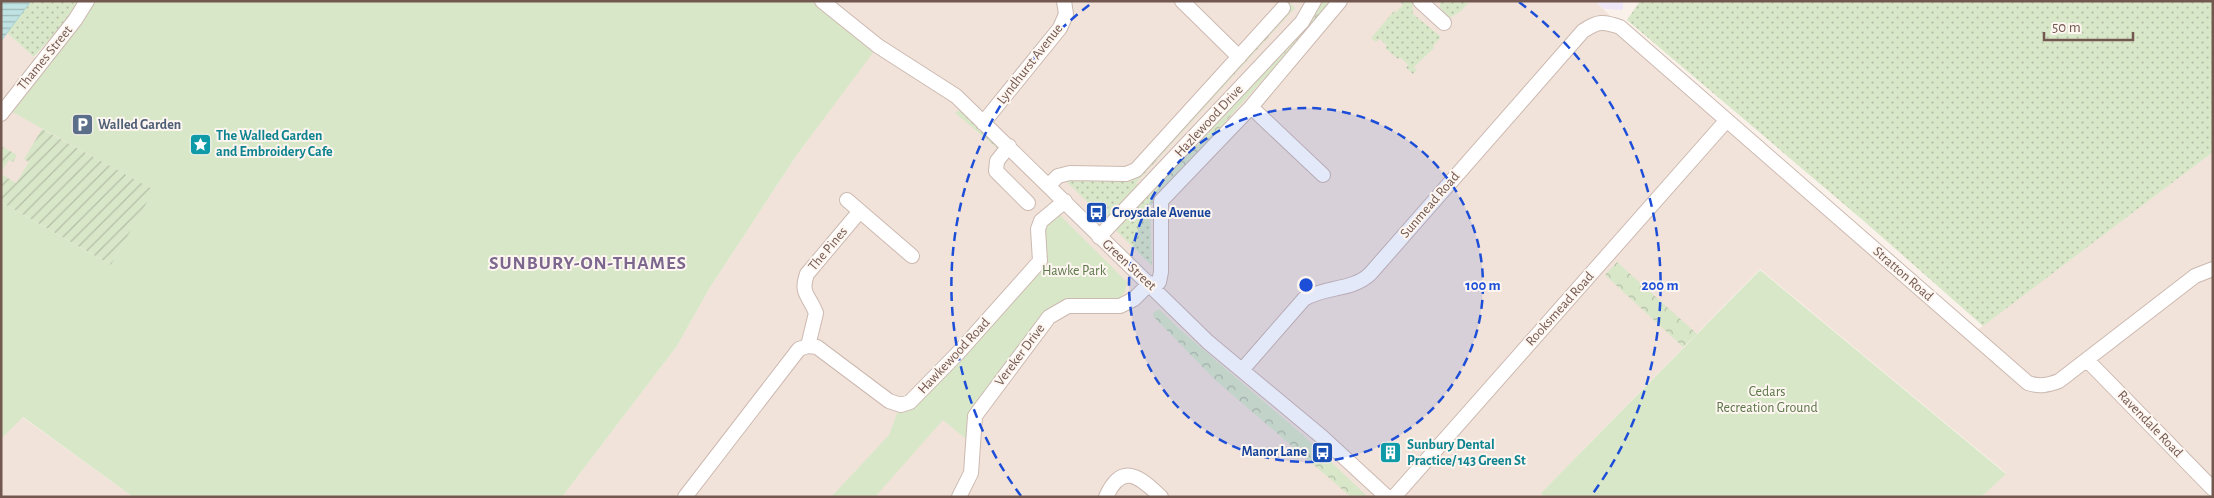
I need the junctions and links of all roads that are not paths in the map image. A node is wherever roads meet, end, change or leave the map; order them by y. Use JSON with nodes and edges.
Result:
{"nodes":[{"id":1,"x":87,"y":1,"type":"edge"},
{"id":2,"x":822,"y":1,"type":"edge"},
{"id":3,"x":1064,"y":1,"type":"edge"},
{"id":4,"x":1182,"y":1,"type":"edge"},
{"id":5,"x":1314,"y":1,"type":"edge"},
{"id":6,"x":1340,"y":1,"type":"edge"},
{"id":7,"x":1428,"y":4,"type":"edge"},
{"id":8,"x":1283,"y":8,"type":"dead end"},
{"id":9,"x":1444,"y":23,"type":"dead end"},
{"id":10,"x":1607,"y":23,"type":"joint"},
{"id":11,"x":1239,"y":57,"type":"junction"},
{"id":12,"x":1251,"y":107,"type":"junction"},
{"id":13,"x":1,"y":114,"type":"edge"},
{"id":14,"x":1726,"y":122,"type":"junction"},
{"id":15,"x":983,"y":123,"type":"junction"},
{"id":16,"x":1009,"y":146,"type":"junction"},
{"id":17,"x":1323,"y":175,"type":"dead end"},
{"id":18,"x":1049,"y":185,"type":"junction"},
{"id":19,"x":848,"y":200,"type":"dead end"},
{"id":20,"x":1065,"y":201,"type":"junction"},
{"id":21,"x":1028,"y":203,"type":"dead end"},
{"id":22,"x":860,"y":211,"type":"junction"},
{"id":23,"x":1099,"y":237,"type":"junction"},
{"id":24,"x":892,"y":258,"type":"dead end"},
{"id":25,"x":2213,"y":269,"type":"edge"},
{"id":26,"x":1152,"y":285,"type":"junction"},
{"id":27,"x":808,"y":346,"type":"junction"},
{"id":28,"x":2087,"y":360,"type":"junction"},
{"id":29,"x":1242,"y":370,"type":"junction"},
{"id":30,"x":2213,"y":489,"type":"edge"},
{"id":31,"x":960,"y":496,"type":"edge"},
{"id":32,"x":685,"y":497,"type":"edge"},
{"id":33,"x":1106,"y":497,"type":"edge"},
{"id":34,"x":1161,"y":497,"type":"edge"},
{"id":35,"x":1387,"y":497,"type":"edge"},
{"id":36,"x":1394,"y":497,"type":"edge"}],
"edges":[{"from":1,"to":13,"type":"street","name":"Thames Street"},
{"from":2,"to":15,"type":"street","name":"Green Street"},
{"from":3,"to":15,"type":"street","name":"Lyndhurst Avenue"},
{"from":4,"to":11,"type":"street"},
{"from":5,"to":23,"type":"street","name":"Hazlewood Drive"},
{"from":6,"to":12,"type":"street"},
{"from":7,"to":9,"type":"street"},
{"from":8,"to":11,"type":"street"},
{"from":10,"to":14,"type":"street","name":"Stratton Road"},
{"from":10,"to":29,"type":"street","name":"Sunmead Road"},
{"from":11,"to":18,"type":"street"},
{"from":12,"to":17,"type":"street"},
{"from":12,"to":26,"type":"street"},
{"from":14,"to":28,"type":"street","name":"Stratton Road"},
{"from":14,"to":36,"type":"street","name":"Rooksmead Road"},
{"from":15,"to":16,"type":"street","name":"Green Street"},
{"from":16,"to":18,"type":"street","name":"Green Street"},
{"from":16,"to":21,"type":"street"},
{"from":18,"to":20,"type":"street","name":"Green Street"},
{"from":19,"to":22,"type":"street"},
{"from":20,"to":23,"type":"street","name":"Green Street"},
{"from":20,"to":27,"type":"street","name":"Hawkewood Road"},
{"from":22,"to":24,"type":"street"},
{"from":22,"to":27,"type":"street","name":"The Pines"},
{"from":23,"to":26,"type":"street","name":"Green Street"},
{"from":25,"to":28,"type":"street","name":"Stratton Road"},
{"from":26,"to":29,"type":"street","name":"Green Street"},
{"from":26,"to":31,"type":"street","name":"Vereker Drive"},
{"from":27,"to":32,"type":"street"},
{"from":28,"to":30,"type":"street","name":"Ravendale Road"},
{"from":29,"to":35,"type":"street","name":"Green Street"},
{"from":33,"to":34,"type":"street"}]}
